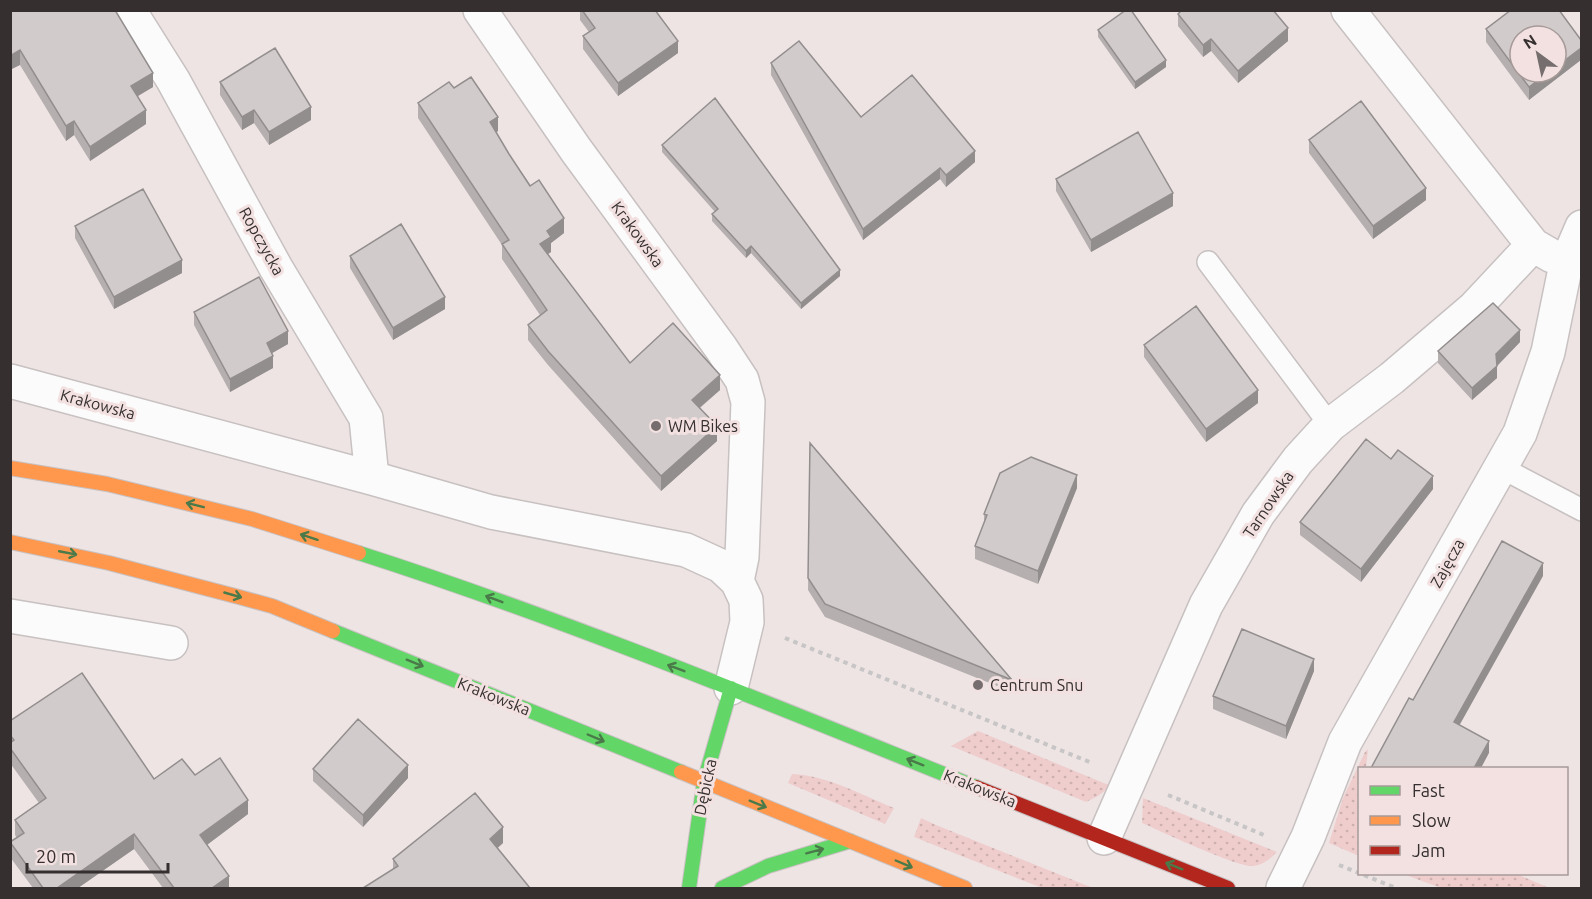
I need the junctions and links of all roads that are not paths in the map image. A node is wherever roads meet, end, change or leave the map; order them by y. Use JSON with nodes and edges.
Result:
{"nodes":[{"id":1,"x":129,"y":10,"type":"edge"},
{"id":2,"x":480,"y":10,"type":"edge"},
{"id":3,"x":1348,"y":10,"type":"edge"},
{"id":4,"x":1581,"y":227,"type":"edge"},
{"id":5,"x":1533,"y":245,"type":"junction"},
{"id":6,"x":1208,"y":262,"type":"dead end"},
{"id":7,"x":1566,"y":264,"type":"junction"},
{"id":8,"x":10,"y":381,"type":"edge"},
{"id":9,"x":1330,"y":425,"type":"junction"},
{"id":10,"x":1500,"y":467,"type":"junction"},
{"id":11,"x":10,"y":468,"type":"edge"},
{"id":12,"x":372,"y":478,"type":"junction"},
{"id":13,"x":1581,"y":510,"type":"edge"},
{"id":14,"x":10,"y":542,"type":"edge"},
{"id":15,"x":737,"y":581,"type":"junction"},
{"id":16,"x":10,"y":616,"type":"edge"},
{"id":17,"x":171,"y":643,"type":"dead end"},
{"id":18,"x":731,"y":688,"type":"junction"},
{"id":19,"x":704,"y":782,"type":"junction"},
{"id":20,"x":1104,"y":838,"type":"junction"},
{"id":21,"x":850,"y":841,"type":"junction"},
{"id":22,"x":689,"y":888,"type":"edge"},
{"id":23,"x":722,"y":888,"type":"edge"},
{"id":24,"x":965,"y":888,"type":"edge"},
{"id":25,"x":1228,"y":888,"type":"edge"},
{"id":26,"x":1283,"y":888,"type":"edge"}],
"edges":[{"from":1,"to":12,"type":"street","name":"Ropczycka"},
{"from":2,"to":15,"type":"street","name":"Krakowska"},
{"from":3,"to":5,"type":"street"},
{"from":4,"to":7,"type":"street","name":"Zajęcza"},
{"from":5,"to":7,"type":"street"},
{"from":5,"to":9,"type":"street","name":"Tarnowska"},
{"from":6,"to":9,"type":"lane"},
{"from":7,"to":10,"type":"street","name":"Zajęcza"},
{"from":8,"to":12,"type":"street","name":"Krakowska"},
{"from":9,"to":20,"type":"street","name":"Tarnowska"},
{"from":10,"to":13,"type":"lane"},
{"from":10,"to":26,"type":"street","name":"Zajęcza"},
{"from":18,"to":11,"type":"main road","name":"Krakowska","one_way":true},
{"from":12,"to":15,"type":"street","name":"Krakowska"},
{"from":14,"to":19,"type":"main road","name":"Krakowska","one_way":true},
{"from":15,"to":18,"type":"street","name":"Krakowska"},
{"from":16,"to":17,"type":"street"},
{"from":18,"to":19,"type":"main road","name":"Dębicka"},
{"from":20,"to":18,"type":"main road","name":"Krakowska","one_way":true},
{"from":19,"to":21,"type":"main road","name":"Krakowska","one_way":true},
{"from":19,"to":22,"type":"main road","name":"Dębicka"},
{"from":25,"to":20,"type":"main road","name":"Krakowska","one_way":true},
{"from":23,"to":21,"type":"main road","one_way":true},
{"from":21,"to":24,"type":"main road","name":"Krakowska","one_way":true}]}
